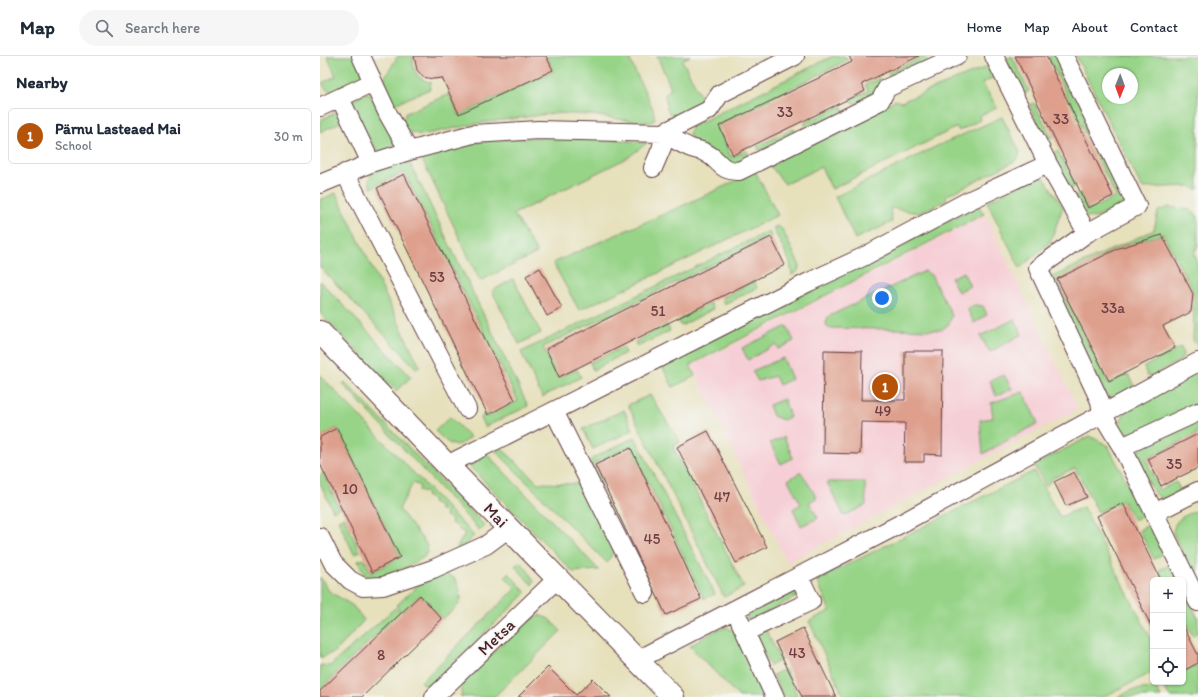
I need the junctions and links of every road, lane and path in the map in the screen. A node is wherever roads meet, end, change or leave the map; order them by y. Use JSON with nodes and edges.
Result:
{"nodes":[{"id":1,"x":361,"y":56,"type":"edge"},
{"id":2,"x":795,"y":56,"type":"edge"},
{"id":3,"x":957,"y":56,"type":"edge"},
{"id":4,"x":994,"y":56,"type":"edge"},
{"id":5,"x":1064,"y":56,"type":"edge"},
{"id":6,"x":373,"y":82,"type":"junction"},
{"id":7,"x":340,"y":98,"type":"junction"},
{"id":8,"x":320,"y":107,"type":"edge"},
{"id":9,"x":663,"y":133,"type":"junction"},
{"id":10,"x":409,"y":151,"type":"junction"},
{"id":11,"x":371,"y":163,"type":"junction"},
{"id":12,"x":1048,"y":164,"type":"junction"},
{"id":13,"x":653,"y":168,"type":"dead end"},
{"id":14,"x":345,"y":173,"type":"junction"},
{"id":15,"x":320,"y":184,"type":"edge"},
{"id":16,"x":1087,"y":234,"type":"junction"},
{"id":17,"x":320,"y":332,"type":"edge"},
{"id":18,"x":1198,"y":362,"type":"edge"},
{"id":19,"x":467,"y":409,"type":"dead end"},
{"id":20,"x":554,"y":411,"type":"junction"},
{"id":21,"x":1198,"y":412,"type":"edge"},
{"id":22,"x":1102,"y":414,"type":"junction"},
{"id":23,"x":1122,"y":447,"type":"junction"},
{"id":24,"x":447,"y":465,"type":"junction"},
{"id":25,"x":1198,"y":491,"type":"edge"},
{"id":26,"x":1154,"y":513,"type":"junction"},
{"id":27,"x":509,"y":528,"type":"junction"},
{"id":28,"x":320,"y":537,"type":"edge"},
{"id":29,"x":799,"y":576,"type":"junction"},
{"id":30,"x":558,"y":578,"type":"junction"},
{"id":31,"x":645,"y":593,"type":"dead end"},
{"id":32,"x":1198,"y":602,"type":"edge"},
{"id":33,"x":734,"y":610,"type":"junction"},
{"id":34,"x":745,"y":632,"type":"junction"},
{"id":35,"x":637,"y":660,"type":"junction"},
{"id":36,"x":434,"y":697,"type":"edge"},
{"id":37,"x":673,"y":697,"type":"edge"},
{"id":38,"x":775,"y":697,"type":"edge"}],
"edges":[{"from":1,"to":6,"type":"street"},
{"from":2,"to":9,"type":"street"},
{"from":3,"to":9,"type":"street"},
{"from":4,"to":12,"type":"street"},
{"from":5,"to":16,"type":"street"},
{"from":6,"to":7,"type":"street"},
{"from":6,"to":10,"type":"street"},
{"from":7,"to":8,"type":"street"},
{"from":7,"to":11,"type":"street"},
{"from":9,"to":10,"type":"street"},
{"from":9,"to":13,"type":"street"},
{"from":10,"to":11,"type":"street"},
{"from":11,"to":14,"type":"street"},
{"from":12,"to":16,"type":"street"},
{"from":12,"to":20,"type":"street"},
{"from":14,"to":15,"type":"street"},
{"from":14,"to":19,"type":"street"},
{"from":16,"to":22,"type":"street"},
{"from":17,"to":24,"type":"street","name":"Mai"},
{"from":18,"to":22,"type":"street"},
{"from":20,"to":24,"type":"street"},
{"from":20,"to":31,"type":"street"},
{"from":21,"to":23,"type":"street"},
{"from":22,"to":23,"type":"street"},
{"from":22,"to":29,"type":"street"},
{"from":23,"to":26,"type":"street"},
{"from":24,"to":27,"type":"street","name":"Mai"},
{"from":25,"to":26,"type":"street"},
{"from":26,"to":32,"type":"street"},
{"from":27,"to":28,"type":"street"},
{"from":27,"to":30,"type":"street","name":"Mai"},
{"from":29,"to":33,"type":"street"},
{"from":29,"to":34,"type":"street"},
{"from":30,"to":35,"type":"street","name":"Mai"},
{"from":30,"to":36,"type":"street","name":"Metsa"},
{"from":33,"to":34,"type":"street"},
{"from":33,"to":35,"type":"street"},
{"from":34,"to":38,"type":"street"},
{"from":35,"to":37,"type":"street","name":"Mai"}]}
